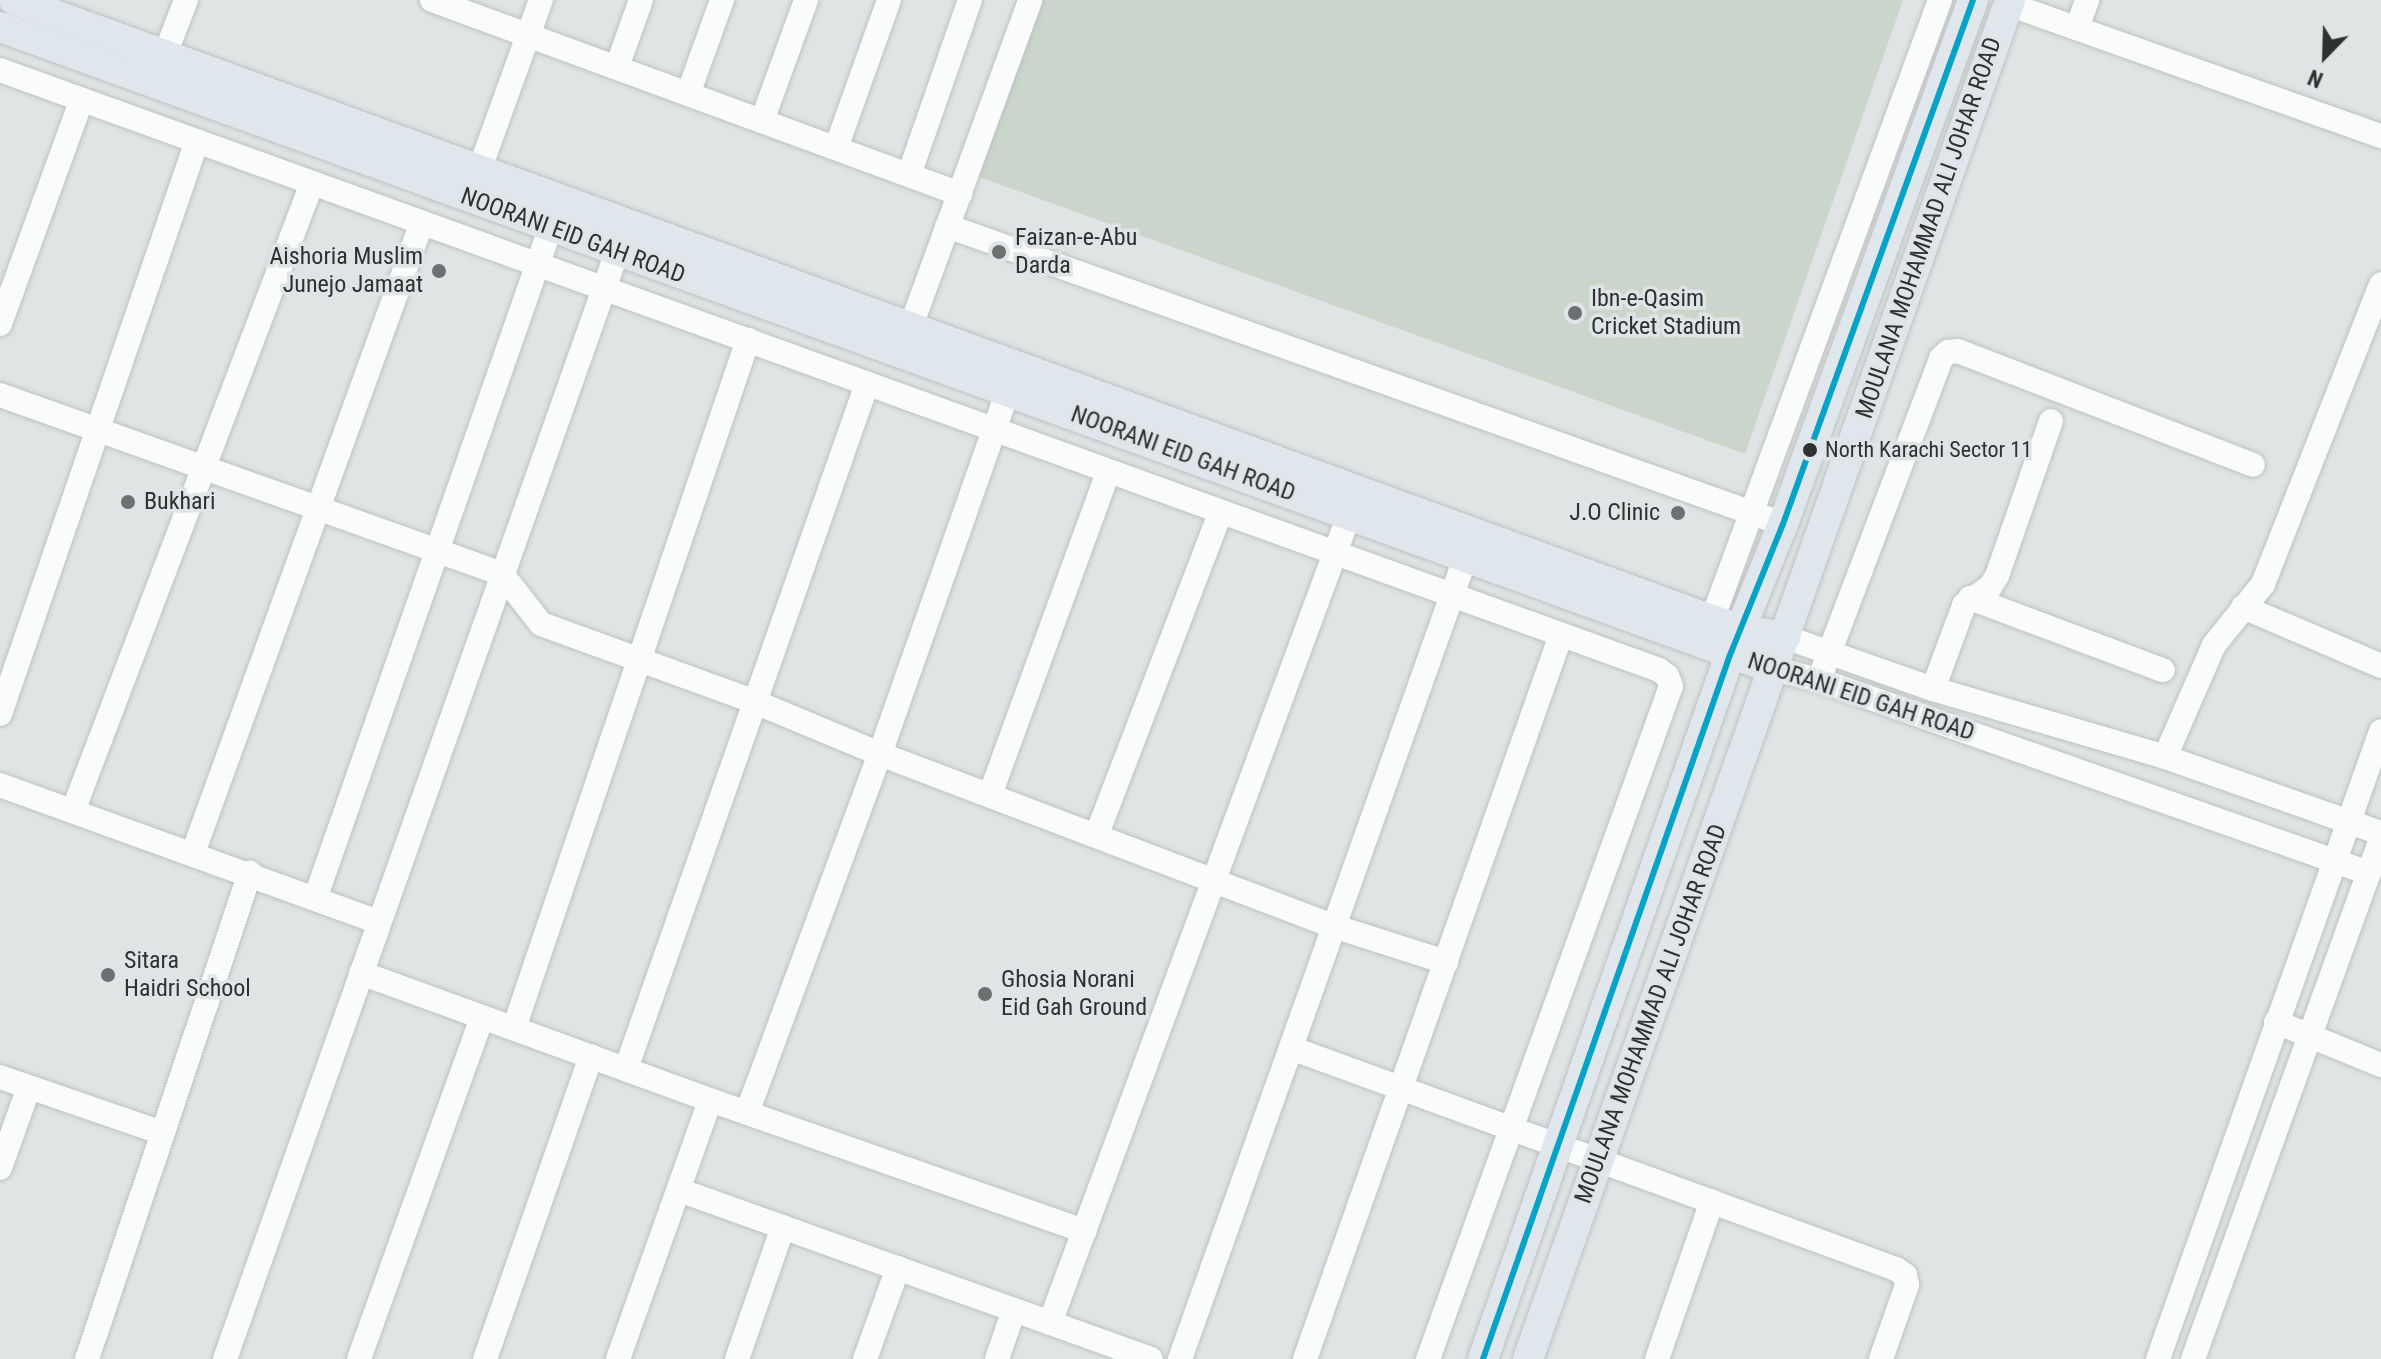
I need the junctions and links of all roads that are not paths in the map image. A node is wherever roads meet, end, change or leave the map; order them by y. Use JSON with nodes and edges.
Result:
{"nodes":[{"id":1,"x":14,"y":0,"type":"edge"},
{"id":2,"x":186,"y":0,"type":"edge"},
{"id":3,"x":541,"y":0,"type":"edge"},
{"id":4,"x":641,"y":0,"type":"edge"},
{"id":5,"x":722,"y":0,"type":"edge"},
{"id":6,"x":806,"y":0,"type":"edge"},
{"id":7,"x":889,"y":0,"type":"edge"},
{"id":8,"x":970,"y":0,"type":"edge"},
{"id":9,"x":1030,"y":0,"type":"edge"},
{"id":10,"x":1940,"y":0,"type":"edge"},
{"id":11,"x":1973,"y":0,"type":"edge"},
{"id":12,"x":2087,"y":0,"type":"edge"},
{"id":13,"x":440,"y":1,"type":"edge"},
{"id":14,"x":2009,"y":2,"type":"edge"},
{"id":15,"x":0,"y":27,"type":"edge"},
{"id":16,"x":2077,"y":28,"type":"junction"},
{"id":17,"x":528,"y":35,"type":"junction"},
{"id":18,"x":164,"y":57,"type":"junction"},
{"id":19,"x":617,"y":67,"type":"junction"},
{"id":20,"x":0,"y":70,"type":"edge"},
{"id":21,"x":688,"y":94,"type":"junction"},
{"id":22,"x":82,"y":99,"type":"junction"},
{"id":23,"x":762,"y":121,"type":"junction"},
{"id":24,"x":2381,"y":136,"type":"edge"},
{"id":25,"x":197,"y":141,"type":"junction"},
{"id":26,"x":836,"y":148,"type":"junction"},
{"id":27,"x":479,"y":171,"type":"junction"},
{"id":28,"x":909,"y":175,"type":"junction"},
{"id":29,"x":312,"y":183,"type":"junction"},
{"id":30,"x":960,"y":194,"type":"junction"},
{"id":31,"x":422,"y":222,"type":"junction"},
{"id":32,"x":947,"y":226,"type":"junction"},
{"id":33,"x":550,"y":229,"type":"junction"},
{"id":34,"x":617,"y":252,"type":"junction"},
{"id":35,"x":539,"y":265,"type":"junction"},
{"id":36,"x":2381,"y":284,"type":"edge"},
{"id":37,"x":602,"y":287,"type":"junction"},
{"id":38,"x":0,"y":324,"type":"edge"},
{"id":39,"x":911,"y":326,"type":"junction"},
{"id":40,"x":748,"y":340,"type":"junction"},
{"id":41,"x":867,"y":384,"type":"junction"},
{"id":42,"x":1008,"y":390,"type":"junction"},
{"id":43,"x":0,"y":395,"type":"edge"},
{"id":44,"x":2051,"y":421,"type":"dead end"},
{"id":45,"x":98,"y":430,"type":"junction"},
{"id":46,"x":994,"y":430,"type":"junction"},
{"id":47,"x":2253,"y":465,"type":"dead end"},
{"id":48,"x":204,"y":468,"type":"junction"},
{"id":49,"x":1108,"y":472,"type":"junction"},
{"id":50,"x":318,"y":508,"type":"junction"},
{"id":51,"x":1220,"y":513,"type":"junction"},
{"id":52,"x":1753,"y":514,"type":"junction"},
{"id":53,"x":1349,"y":515,"type":"junction"},
{"id":54,"x":1783,"y":524,"type":"junction"},
{"id":55,"x":435,"y":550,"type":"junction"},
{"id":56,"x":1333,"y":554,"type":"junction"},
{"id":57,"x":1466,"y":556,"type":"junction"},
{"id":58,"x":502,"y":574,"type":"junction"},
{"id":59,"x":1452,"y":596,"type":"junction"},
{"id":60,"x":1970,"y":598,"type":"junction"},
{"id":61,"x":2243,"y":607,"type":"junction"},
{"id":62,"x":1712,"y":620,"type":"junction"},
{"id":63,"x":1561,"y":635,"type":"junction"},
{"id":64,"x":1785,"y":637,"type":"junction"},
{"id":65,"x":1736,"y":642,"type":"junction"},
{"id":66,"x":1827,"y":654,"type":"junction"},
{"id":67,"x":639,"y":660,"type":"junction"},
{"id":68,"x":2381,"y":666,"type":"edge"},
{"id":69,"x":1774,"y":669,"type":"junction"},
{"id":70,"x":2163,"y":670,"type":"dead end"},
{"id":71,"x":1819,"y":680,"type":"junction"},
{"id":72,"x":1933,"y":689,"type":"junction"},
{"id":73,"x":755,"y":702,"type":"junction"},
{"id":74,"x":0,"y":714,"type":"edge"},
{"id":75,"x":2381,"y":731,"type":"edge"},
{"id":76,"x":880,"y":754,"type":"junction"},
{"id":77,"x":2165,"y":757,"type":"junction"},
{"id":78,"x":0,"y":785,"type":"edge"},
{"id":79,"x":990,"y":795,"type":"junction"},
{"id":80,"x":73,"y":811,"type":"junction"},
{"id":81,"x":2349,"y":821,"type":"junction"},
{"id":82,"x":2381,"y":833,"type":"edge"},
{"id":83,"x":1097,"y":834,"type":"junction"},
{"id":84,"x":2381,"y":839,"type":"edge"},
{"id":85,"x":193,"y":853,"type":"junction"},
{"id":86,"x":2335,"y":860,"type":"junction"},
{"id":87,"x":250,"y":873,"type":"junction"},
{"id":88,"x":2369,"y":873,"type":"junction"},
{"id":89,"x":1213,"y":878,"type":"junction"},
{"id":90,"x":315,"y":899,"type":"junction"},
{"id":91,"x":379,"y":922,"type":"junction"},
{"id":92,"x":1333,"y":926,"type":"junction"},
{"id":93,"x":1446,"y":962,"type":"junction"},
{"id":94,"x":361,"y":973,"type":"junction"},
{"id":95,"x":482,"y":1017,"type":"junction"},
{"id":96,"x":2276,"y":1022,"type":"junction"},
{"id":97,"x":514,"y":1028,"type":"junction"},
{"id":98,"x":2309,"y":1035,"type":"junction"},
{"id":99,"x":1291,"y":1048,"type":"junction"},
{"id":100,"x":591,"y":1056,"type":"junction"},
{"id":101,"x":2381,"y":1065,"type":"edge"},
{"id":102,"x":626,"y":1069,"type":"junction"},
{"id":103,"x":0,"y":1077,"type":"edge"},
{"id":104,"x":29,"y":1087,"type":"junction"},
{"id":105,"x":1401,"y":1088,"type":"junction"},
{"id":106,"x":710,"y":1100,"type":"junction"},
{"id":107,"x":747,"y":1113,"type":"junction"},
{"id":108,"x":1514,"y":1129,"type":"junction"},
{"id":109,"x":163,"y":1133,"type":"junction"},
{"id":110,"x":1560,"y":1146,"type":"junction"},
{"id":111,"x":1598,"y":1160,"type":"junction"},
{"id":112,"x":0,"y":1168,"type":"edge"},
{"id":113,"x":679,"y":1190,"type":"junction"},
{"id":114,"x":1712,"y":1201,"type":"junction"},
{"id":115,"x":783,"y":1227,"type":"junction"},
{"id":116,"x":1085,"y":1231,"type":"junction"},
{"id":117,"x":898,"y":1268,"type":"junction"},
{"id":118,"x":1014,"y":1310,"type":"junction"},
{"id":119,"x":1050,"y":1323,"type":"junction"},
{"id":120,"x":1137,"y":1357,"type":"edge"},
{"id":121,"x":87,"y":1359,"type":"edge"},
{"id":122,"x":225,"y":1359,"type":"edge"},
{"id":123,"x":359,"y":1359,"type":"edge"},
{"id":124,"x":485,"y":1359,"type":"edge"},
{"id":125,"x":618,"y":1359,"type":"edge"},
{"id":126,"x":737,"y":1359,"type":"edge"},
{"id":127,"x":865,"y":1359,"type":"edge"},
{"id":128,"x":997,"y":1359,"type":"edge"},
{"id":129,"x":1180,"y":1359,"type":"edge"},
{"id":130,"x":1305,"y":1359,"type":"edge"},
{"id":131,"x":1428,"y":1359,"type":"edge"},
{"id":132,"x":1483,"y":1359,"type":"edge"},
{"id":133,"x":1528,"y":1359,"type":"edge"},
{"id":134,"x":1657,"y":1359,"type":"edge"},
{"id":135,"x":1881,"y":1359,"type":"edge"},
{"id":136,"x":2158,"y":1359,"type":"edge"},
{"id":137,"x":2193,"y":1359,"type":"edge"}],
"edges":[{"from":1,"to":18,"type":"main road","name":"NOORANI EID GAH ROAD"},
{"from":2,"to":18,"type":"street"},
{"from":3,"to":17,"type":"street"},
{"from":4,"to":19,"type":"street"},
{"from":5,"to":21,"type":"street"},
{"from":6,"to":23,"type":"street"},
{"from":7,"to":26,"type":"street"},
{"from":8,"to":28,"type":"street"},
{"from":9,"to":30,"type":"street"},
{"from":10,"to":52,"type":"street"},
{"from":11,"to":54,"type":"main road"},
{"from":12,"to":16,"type":"street"},
{"from":13,"to":17,"type":"street"},
{"from":14,"to":16,"type":"street"},
{"from":14,"to":64,"type":"main road","name":"MOULANA MOHAMMAD ALI JOHAR ROAD"},
{"from":15,"to":33,"type":"main road","name":"NOORANI EID GAH ROAD"},
{"from":16,"to":24,"type":"street"},
{"from":17,"to":19,"type":"street"},
{"from":17,"to":27,"type":"street"},
{"from":18,"to":27,"type":"main road","name":"NOORANI EID GAH ROAD"},
{"from":19,"to":21,"type":"street"},
{"from":20,"to":22,"type":"street"},
{"from":21,"to":23,"type":"street"},
{"from":22,"to":25,"type":"street"},
{"from":22,"to":38,"type":"street"},
{"from":23,"to":26,"type":"street"},
{"from":25,"to":29,"type":"street"},
{"from":25,"to":45,"type":"street"},
{"from":26,"to":28,"type":"street"},
{"from":27,"to":39,"type":"main road","name":"NOORANI EID GAH ROAD"},
{"from":28,"to":30,"type":"street"},
{"from":29,"to":31,"type":"street"},
{"from":29,"to":48,"type":"street"},
{"from":30,"to":32,"type":"street"},
{"from":31,"to":35,"type":"street"},
{"from":31,"to":50,"type":"street"},
{"from":32,"to":39,"type":"street"},
{"from":32,"to":52,"type":"street"},
{"from":33,"to":34,"type":"main road","name":"NOORANI EID GAH ROAD"},
{"from":33,"to":35,"type":"street"},
{"from":34,"to":37,"type":"street"},
{"from":34,"to":42,"type":"main road","name":"NOORANI EID GAH ROAD"},
{"from":35,"to":37,"type":"street"},
{"from":35,"to":55,"type":"street"},
{"from":36,"to":61,"type":"street"},
{"from":37,"to":40,"type":"street"},
{"from":37,"to":58,"type":"street"},
{"from":39,"to":62,"type":"main road","name":"NOORANI EID GAH ROAD"},
{"from":40,"to":41,"type":"street"},
{"from":40,"to":67,"type":"street"},
{"from":41,"to":46,"type":"street"},
{"from":41,"to":73,"type":"street"},
{"from":42,"to":46,"type":"street"},
{"from":42,"to":53,"type":"main road","name":"NOORANI EID GAH ROAD"},
{"from":43,"to":45,"type":"street"},
{"from":44,"to":60,"type":"street"},
{"from":45,"to":48,"type":"street"},
{"from":45,"to":74,"type":"street"},
{"from":46,"to":49,"type":"street"},
{"from":46,"to":76,"type":"street"},
{"from":47,"to":66,"type":"street"},
{"from":48,"to":50,"type":"street"},
{"from":48,"to":80,"type":"street"},
{"from":49,"to":51,"type":"street"},
{"from":49,"to":79,"type":"street"},
{"from":50,"to":55,"type":"street"},
{"from":50,"to":85,"type":"street"},
{"from":51,"to":56,"type":"street"},
{"from":51,"to":83,"type":"street"},
{"from":52,"to":54,"type":"street"},
{"from":52,"to":62,"type":"street"},
{"from":53,"to":56,"type":"street"},
{"from":53,"to":57,"type":"main road","name":"NOORANI EID GAH ROAD"},
{"from":54,"to":65,"type":"main road"},
{"from":55,"to":58,"type":"street"},
{"from":55,"to":90,"type":"street"},
{"from":56,"to":59,"type":"street"},
{"from":56,"to":89,"type":"street"},
{"from":57,"to":59,"type":"street"},
{"from":57,"to":65,"type":"main road","name":"NOORANI EID GAH ROAD"},
{"from":58,"to":67,"type":"street"},
{"from":58,"to":91,"type":"street"},
{"from":59,"to":63,"type":"street"},
{"from":59,"to":92,"type":"street"},
{"from":60,"to":70,"type":"street"},
{"from":60,"to":72,"type":"street"},
{"from":61,"to":68,"type":"street"},
{"from":61,"to":77,"type":"street"},
{"from":62,"to":65,"type":"main road","name":"NOORANI EID GAH ROAD"},
{"from":63,"to":93,"type":"street"},
{"from":63,"to":108,"type":"street"},
{"from":64,"to":65,"type":"main road","name":"NOORANI EID GAH ROAD"},
{"from":64,"to":66,"type":"street","name":"NOORANI EID GAH ROAD"},
{"from":64,"to":69,"type":"main road","name":"MOULANA MOHAMMAD ALI JOHAR ROAD"},
{"from":65,"to":69,"type":"main road","name":"NOORANI EID GAH ROAD"},
{"from":65,"to":110,"type":"main road"},
{"from":66,"to":71,"type":"street"},
{"from":66,"to":72,"type":"street","name":"NOORANI EID GAH ROAD"},
{"from":67,"to":73,"type":"street"},
{"from":67,"to":97,"type":"street"},
{"from":69,"to":71,"type":"street","name":"NOORANI EID GAH ROAD"},
{"from":69,"to":111,"type":"main road","name":"MOULANA MOHAMMAD ALI JOHAR ROAD"},
{"from":71,"to":86,"type":"street","name":"NOORANI EID GAH ROAD"},
{"from":72,"to":77,"type":"street","name":"NOORANI EID GAH ROAD"},
{"from":73,"to":76,"type":"street"},
{"from":73,"to":102,"type":"street"},
{"from":75,"to":81,"type":"street"},
{"from":76,"to":79,"type":"street"},
{"from":76,"to":107,"type":"street"},
{"from":77,"to":81,"type":"street","name":"NOORANI EID GAH ROAD"},
{"from":78,"to":80,"type":"street"},
{"from":79,"to":83,"type":"street"},
{"from":80,"to":85,"type":"street"},
{"from":81,"to":82,"type":"street","name":"NOORANI EID GAH ROAD"},
{"from":81,"to":86,"type":"street"},
{"from":83,"to":89,"type":"street"},
{"from":84,"to":88,"type":"street"},
{"from":85,"to":87,"type":"street"},
{"from":86,"to":88,"type":"street","name":"NOORANI EID GAH ROAD"},
{"from":86,"to":96,"type":"street"},
{"from":87,"to":90,"type":"street"},
{"from":87,"to":109,"type":"street"},
{"from":88,"to":98,"type":"street"},
{"from":89,"to":92,"type":"street"},
{"from":89,"to":116,"type":"street"},
{"from":90,"to":91,"type":"street"},
{"from":91,"to":94,"type":"street"},
{"from":92,"to":93,"type":"street"},
{"from":92,"to":99,"type":"street"},
{"from":93,"to":105,"type":"street"},
{"from":94,"to":95,"type":"street"},
{"from":94,"to":122,"type":"street"},
{"from":95,"to":97,"type":"street"},
{"from":95,"to":123,"type":"street"},
{"from":96,"to":98,"type":"street"},
{"from":96,"to":136,"type":"street"},
{"from":97,"to":100,"type":"street"},
{"from":98,"to":101,"type":"street"},
{"from":98,"to":137,"type":"street"},
{"from":99,"to":105,"type":"street"},
{"from":99,"to":129,"type":"street"},
{"from":100,"to":102,"type":"street"},
{"from":100,"to":124,"type":"street"},
{"from":102,"to":106,"type":"street"},
{"from":103,"to":104,"type":"street"},
{"from":104,"to":109,"type":"street"},
{"from":104,"to":112,"type":"street"},
{"from":105,"to":108,"type":"street"},
{"from":105,"to":130,"type":"street"},
{"from":106,"to":107,"type":"street"},
{"from":106,"to":113,"type":"street"},
{"from":107,"to":116,"type":"street"},
{"from":108,"to":110,"type":"street"},
{"from":108,"to":131,"type":"street"},
{"from":109,"to":121,"type":"street"},
{"from":110,"to":111,"type":"street"},
{"from":110,"to":132,"type":"main road"},
{"from":111,"to":114,"type":"street"},
{"from":111,"to":133,"type":"main road","name":"MOULANA MOHAMMAD ALI JOHAR ROAD"},
{"from":113,"to":115,"type":"street"},
{"from":113,"to":125,"type":"street"},
{"from":114,"to":134,"type":"street"},
{"from":114,"to":135,"type":"street"},
{"from":115,"to":117,"type":"street"},
{"from":115,"to":126,"type":"street"},
{"from":116,"to":119,"type":"street"},
{"from":117,"to":118,"type":"street"},
{"from":117,"to":127,"type":"street"},
{"from":118,"to":119,"type":"street"},
{"from":118,"to":128,"type":"street"},
{"from":119,"to":120,"type":"street"}]}
